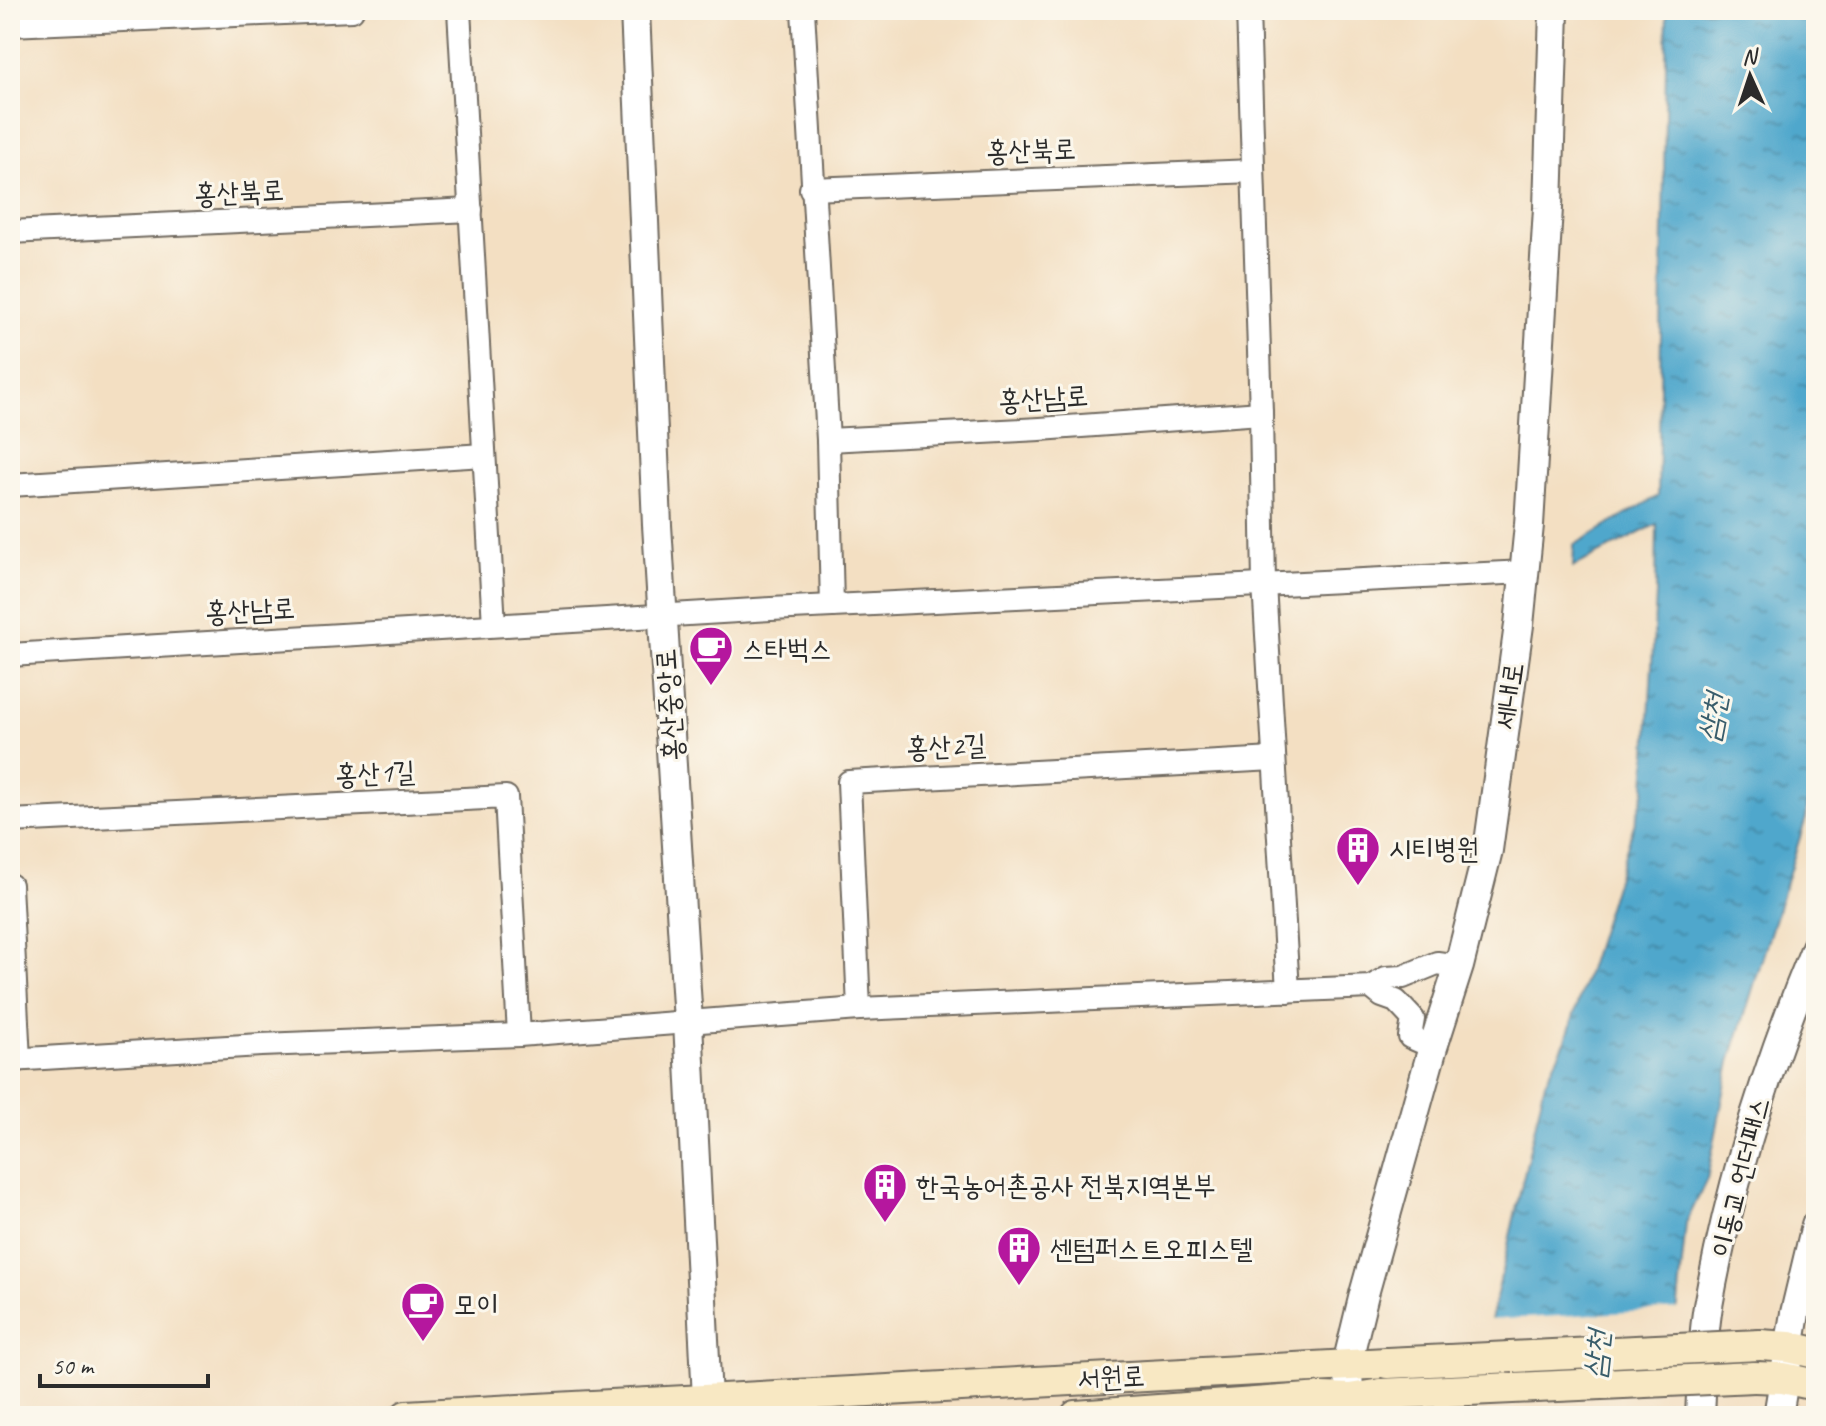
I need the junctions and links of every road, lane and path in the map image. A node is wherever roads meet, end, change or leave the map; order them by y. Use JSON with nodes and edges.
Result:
{"nodes":[{"id":1,"x":352,"y":10,"type":"edge"},
{"id":2,"x":459,"y":10,"type":"edge"},
{"id":3,"x":635,"y":10,"type":"edge"},
{"id":4,"x":803,"y":10,"type":"edge"},
{"id":5,"x":1248,"y":10,"type":"edge"},
{"id":6,"x":1554,"y":10,"type":"edge"},
{"id":7,"x":10,"y":25,"type":"edge"},
{"id":8,"x":1253,"y":171,"type":"junction"},
{"id":9,"x":811,"y":189,"type":"junction"},
{"id":10,"x":471,"y":210,"type":"junction"},
{"id":11,"x":10,"y":232,"type":"edge"},
{"id":12,"x":1261,"y":413,"type":"junction"},
{"id":13,"x":828,"y":440,"type":"junction"},
{"id":14,"x":484,"y":455,"type":"junction"},
{"id":15,"x":10,"y":485,"type":"edge"},
{"id":16,"x":1525,"y":572,"type":"junction"},
{"id":17,"x":1264,"y":584,"type":"junction"},
{"id":18,"x":832,"y":606,"type":"junction"},
{"id":19,"x":664,"y":615,"type":"junction"},
{"id":20,"x":494,"y":625,"type":"junction"},
{"id":21,"x":10,"y":655,"type":"edge"},
{"id":22,"x":1274,"y":759,"type":"junction"},
{"id":23,"x":10,"y":821,"type":"edge"},
{"id":24,"x":10,"y":885,"type":"edge"},
{"id":25,"x":1816,"y":947,"type":"edge"},
{"id":26,"x":1459,"y":966,"type":"junction"},
{"id":27,"x":1371,"y":987,"type":"junction"},
{"id":28,"x":1288,"y":991,"type":"junction"},
{"id":29,"x":859,"y":1009,"type":"junction"},
{"id":30,"x":688,"y":1022,"type":"junction"},
{"id":31,"x":519,"y":1035,"type":"junction"},
{"id":32,"x":1433,"y":1047,"type":"junction"},
{"id":33,"x":14,"y":1060,"type":"edge"},
{"id":34,"x":1816,"y":1225,"type":"edge"},
{"id":35,"x":1788,"y":1348,"type":"edge"},
{"id":36,"x":1347,"y":1364,"type":"junction"},
{"id":37,"x":1768,"y":1377,"type":"junction"},
{"id":38,"x":1816,"y":1385,"type":"edge"},
{"id":39,"x":707,"y":1399,"type":"junction"},
{"id":40,"x":1334,"y":1407,"type":"edge"},
{"id":41,"x":406,"y":1416,"type":"edge"},
{"id":42,"x":1076,"y":1416,"type":"edge"},
{"id":43,"x":1700,"y":1416,"type":"edge"},
{"id":44,"x":1778,"y":1416,"type":"edge"}],
"edges":[{"from":1,"to":7,"type":"street"},
{"from":2,"to":10,"type":"street"},
{"from":3,"to":19,"type":"street","name":"홍산중앙로"},
{"from":4,"to":9,"type":"street"},
{"from":5,"to":8,"type":"street"},
{"from":6,"to":16,"type":"street","name":"세내로"},
{"from":8,"to":9,"type":"street","name":"홍산북로"},
{"from":8,"to":12,"type":"street"},
{"from":9,"to":13,"type":"street"},
{"from":10,"to":11,"type":"street","name":"홍산북로"},
{"from":10,"to":14,"type":"street"},
{"from":12,"to":13,"type":"street","name":"홍산남로"},
{"from":12,"to":17,"type":"street"},
{"from":13,"to":18,"type":"street"},
{"from":14,"to":15,"type":"street"},
{"from":14,"to":20,"type":"street"},
{"from":16,"to":17,"type":"street","name":"홍산남로"},
{"from":16,"to":26,"type":"street","name":"세내로"},
{"from":17,"to":18,"type":"street","name":"홍산남로"},
{"from":17,"to":22,"type":"street"},
{"from":18,"to":19,"type":"street","name":"홍산남로"},
{"from":19,"to":20,"type":"street","name":"홍산남로"},
{"from":19,"to":30,"type":"street","name":"홍산중앙로"},
{"from":20,"to":21,"type":"street","name":"홍산남로"},
{"from":22,"to":28,"type":"street"},
{"from":22,"to":29,"type":"street","name":"홍산2길"},
{"from":23,"to":31,"type":"street","name":"홍산1길"},
{"from":24,"to":33,"type":"street"},
{"from":25,"to":43,"type":"street","name":"이동교 언더패스"},
{"from":26,"to":27,"type":"street"},
{"from":26,"to":32,"type":"street","name":"세내로"},
{"from":27,"to":28,"type":"street"},
{"from":27,"to":32,"type":"street"},
{"from":28,"to":29,"type":"street"},
{"from":29,"to":30,"type":"street"},
{"from":30,"to":31,"type":"street"},
{"from":30,"to":39,"type":"street","name":"홍산중앙로"},
{"from":31,"to":33,"type":"street"},
{"from":32,"to":36,"type":"street","name":"세내로"},
{"from":34,"to":35,"type":"street"},
{"from":35,"to":36,"type":"main road","name":"서원로","bridge":true},
{"from":35,"to":37,"type":"street"},
{"from":36,"to":39,"type":"main road","name":"서원로"},
{"from":36,"to":40,"type":"street","name":"세내로"},
{"from":37,"to":38,"type":"main road","name":"서원로"},
{"from":37,"to":40,"type":"main road","name":"서원로","bridge":true},
{"from":37,"to":44,"type":"street"},
{"from":39,"to":41,"type":"main road","name":"서원로"},
{"from":40,"to":42,"type":"main road","name":"서원로"}]}
